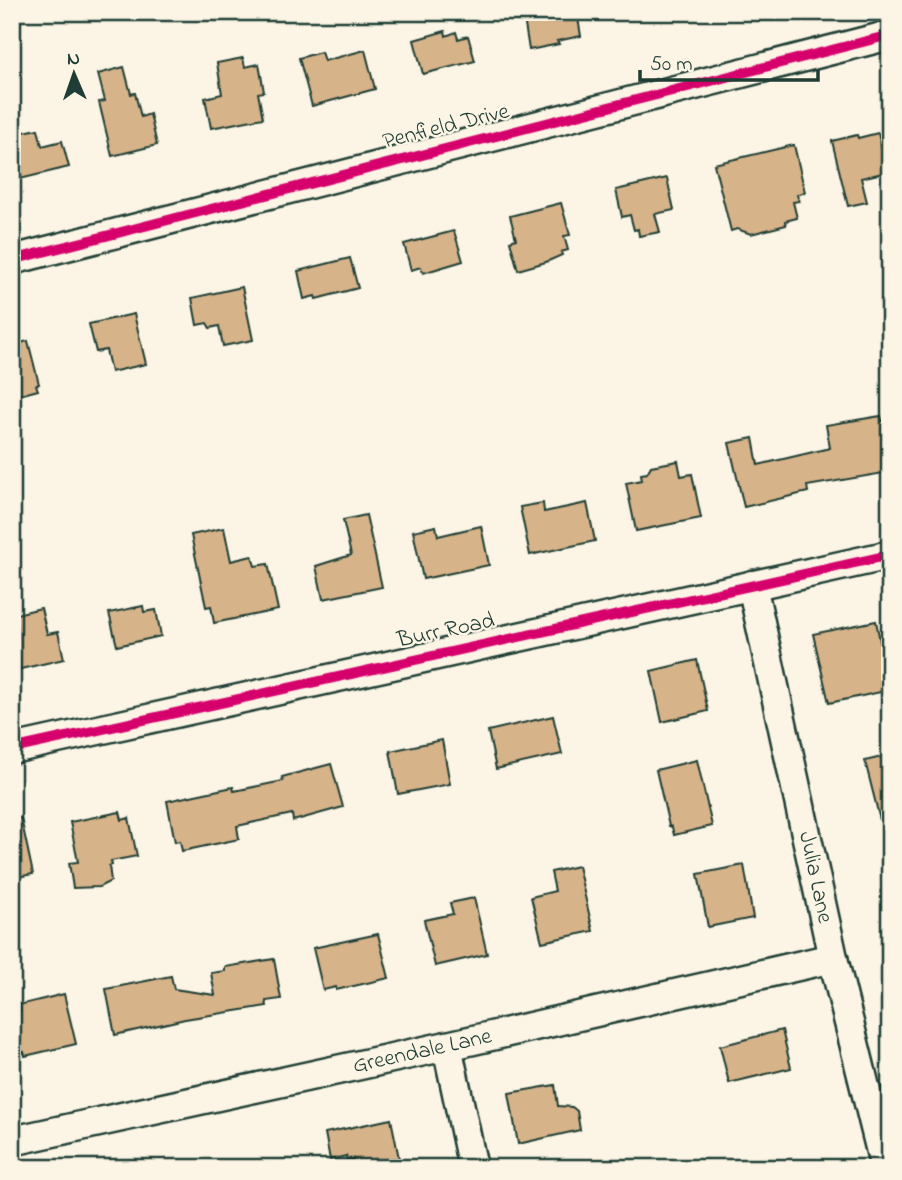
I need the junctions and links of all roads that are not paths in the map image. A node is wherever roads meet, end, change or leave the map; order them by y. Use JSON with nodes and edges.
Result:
{"nodes":[{"id":1,"x":890,"y":35,"type":"edge"},
{"id":2,"x":12,"y":260,"type":"edge"},
{"id":3,"x":890,"y":555,"type":"edge"},
{"id":4,"x":752,"y":585,"type":"junction"},
{"id":5,"x":12,"y":749,"type":"edge"},
{"id":6,"x":833,"y":958,"type":"junction"},
{"id":7,"x":447,"y":1046,"type":"junction"},
{"id":8,"x":12,"y":1141,"type":"edge"},
{"id":9,"x":473,"y":1168,"type":"edge"},
{"id":10,"x":885,"y":1168,"type":"edge"}],
"edges":[{"from":1,"to":2,"type":"street","name":"Penfield Drive"},
{"from":3,"to":4,"type":"street","name":"Burr Road"},
{"from":4,"to":5,"type":"street","name":"Burr Road"},
{"from":4,"to":6,"type":"street","name":"Julia Lane"},
{"from":6,"to":7,"type":"street","name":"Greendale Lane"},
{"from":6,"to":10,"type":"street","name":"Julia Lane"},
{"from":7,"to":8,"type":"street","name":"Greendale Lane"},
{"from":7,"to":9,"type":"street"}]}
